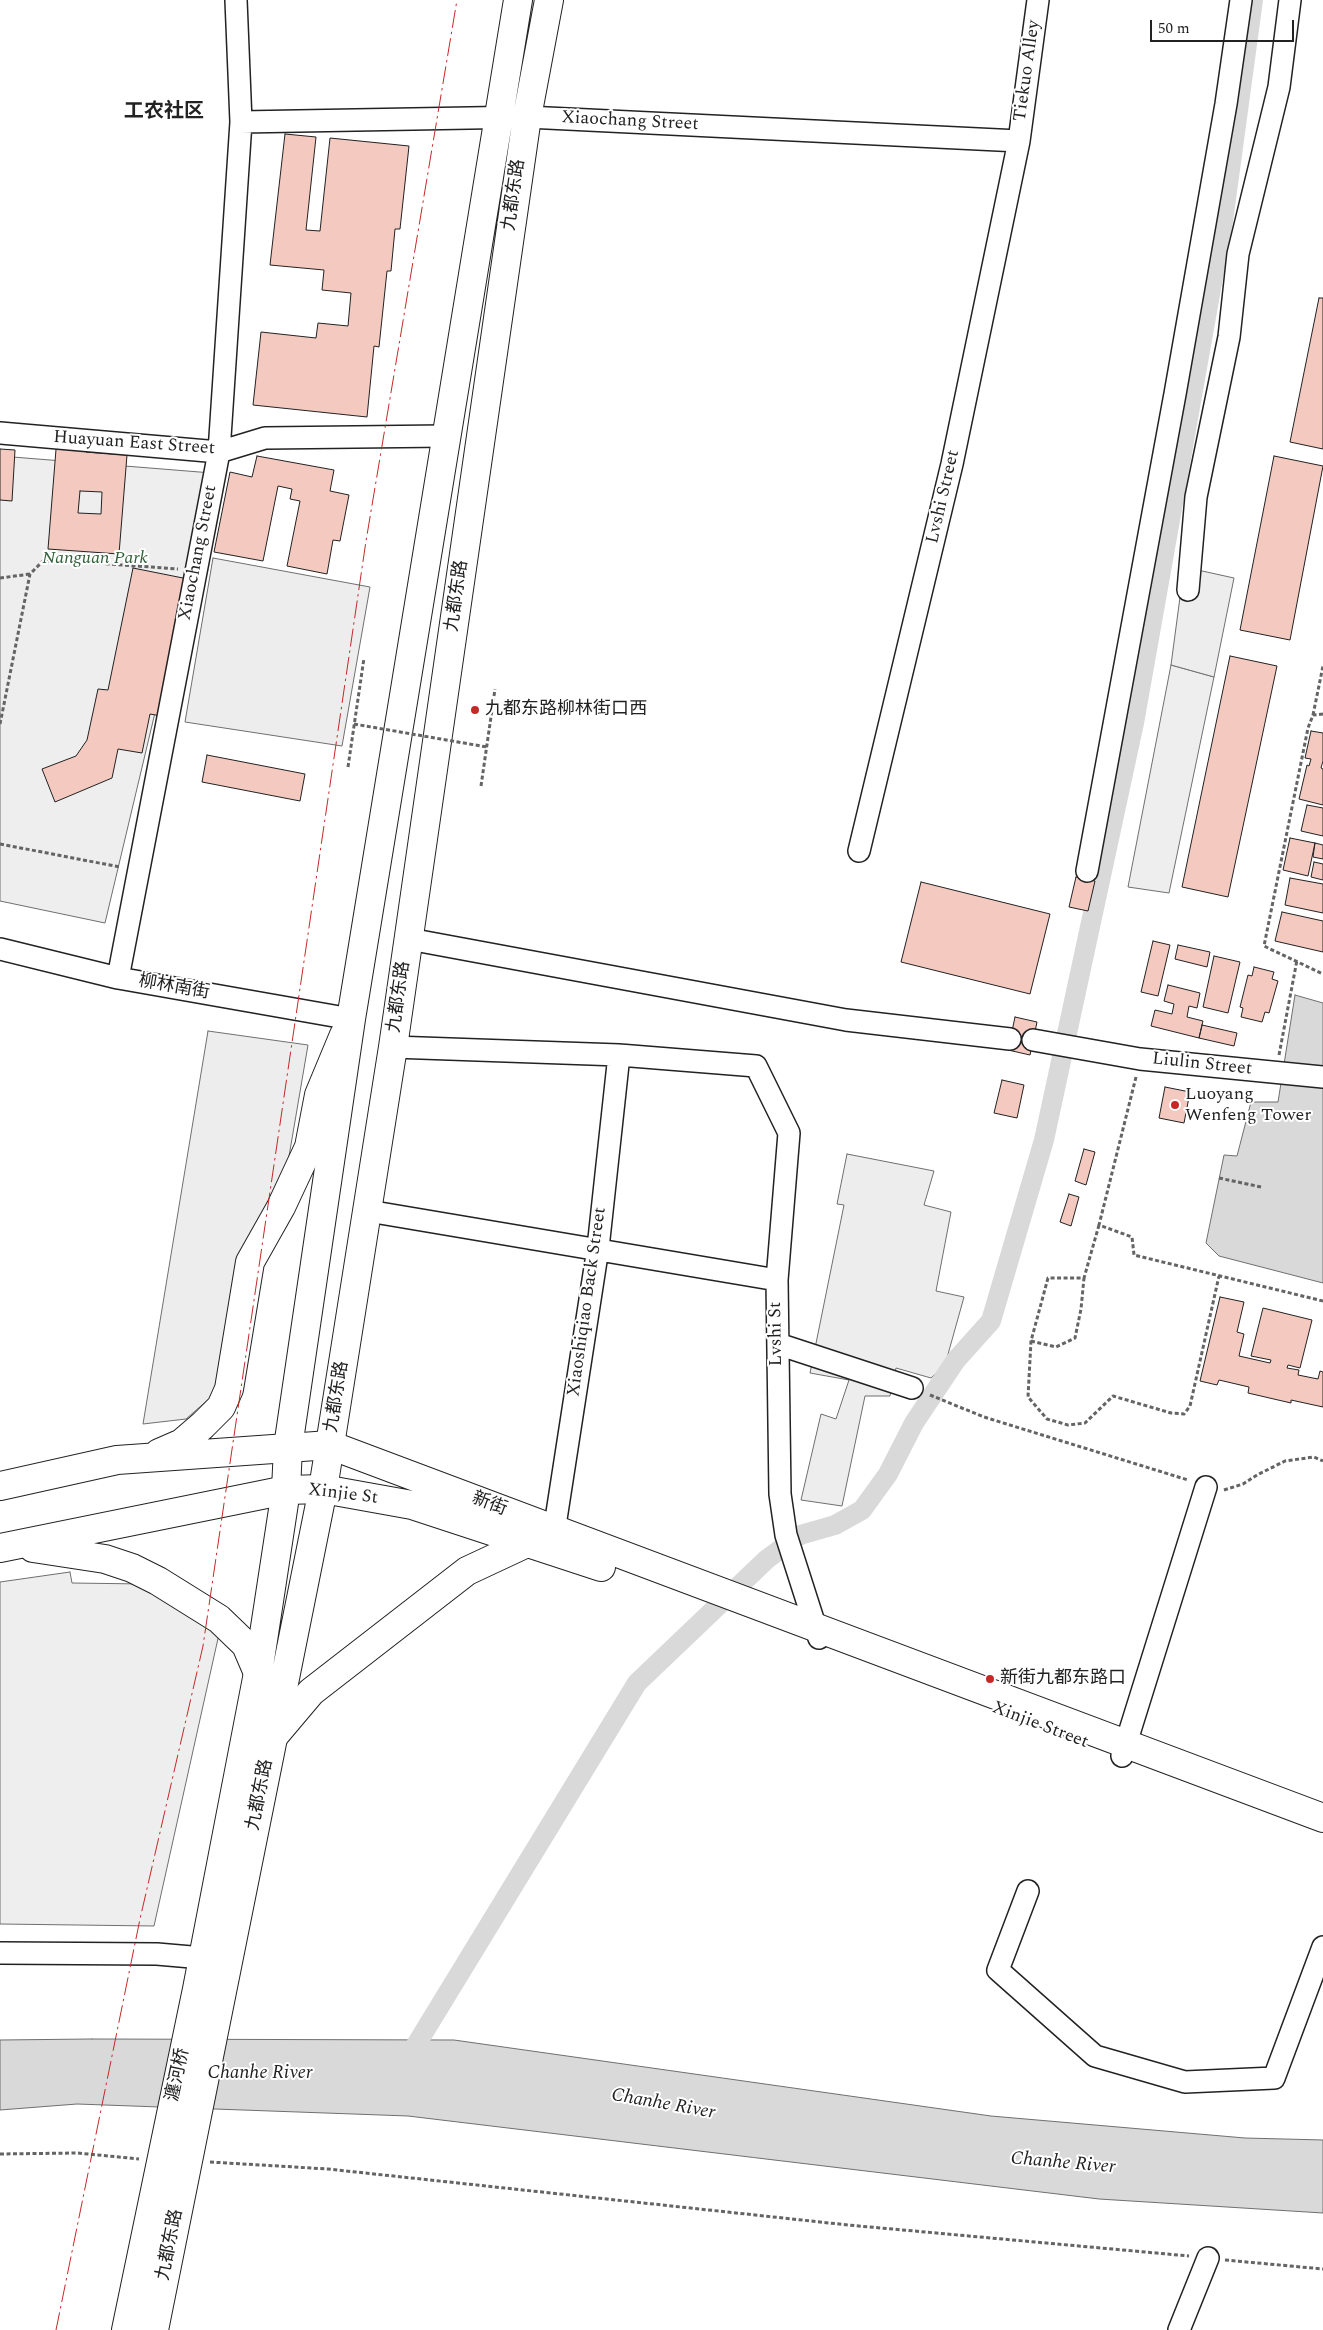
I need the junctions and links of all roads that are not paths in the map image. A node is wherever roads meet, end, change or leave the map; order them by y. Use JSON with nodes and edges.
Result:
{"nodes":[{"id":1,"x":236,"y":0,"type":"edge"},
{"id":2,"x":518,"y":0,"type":"edge"},
{"id":3,"x":549,"y":0,"type":"edge"},
{"id":4,"x":1038,"y":0,"type":"edge"},
{"id":5,"x":1241,"y":0,"type":"edge"},
{"id":6,"x":1290,"y":0,"type":"edge"},
{"id":7,"x":499,"y":116,"type":"junction"},
{"id":8,"x":527,"y":117,"type":"junction"},
{"id":9,"x":241,"y":122,"type":"junction"},
{"id":10,"x":1019,"y":141,"type":"junction"},
{"id":11,"x":0,"y":433,"type":"edge"},
{"id":12,"x":446,"y":436,"type":"junction"},
{"id":13,"x":219,"y":452,"type":"junction"},
{"id":14,"x":1188,"y":590,"type":"dead end"},
{"id":15,"x":859,"y":851,"type":"dead end"},
{"id":16,"x":1087,"y":871,"type":"dead end"},
{"id":17,"x":409,"y":939,"type":"junction"},
{"id":18,"x":0,"y":948,"type":"edge"},
{"id":19,"x":118,"y":978,"type":"junction"},
{"id":20,"x":351,"y":1019,"type":"junction"},
{"id":21,"x":1010,"y":1039,"type":"dead end"},
{"id":22,"x":1033,"y":1040,"type":"dead end"},
{"id":23,"x":393,"y":1047,"type":"junction"},
{"id":24,"x":619,"y":1055,"type":"junction"},
{"id":25,"x":1323,"y":1077,"type":"edge"},
{"id":26,"x":368,"y":1211,"type":"junction"},
{"id":27,"x":598,"y":1248,"type":"junction"},
{"id":28,"x":777,"y":1280,"type":"junction"},
{"id":29,"x":778,"y":1344,"type":"junction"},
{"id":30,"x":912,"y":1388,"type":"road end"},
{"id":31,"x":330,"y":1445,"type":"junction"},
{"id":32,"x":288,"y":1447,"type":"junction"},
{"id":33,"x":151,"y":1458,"type":"junction"},
{"id":34,"x":0,"y":1486,"type":"edge"},
{"id":35,"x":1206,"y":1487,"type":"road end"},
{"id":36,"x":323,"y":1489,"type":"junction"},
{"id":37,"x":286,"y":1490,"type":"junction"},
{"id":38,"x":545,"y":1540,"type":"junction"},
{"id":39,"x":7,"y":1547,"type":"edge"},
{"id":40,"x":764,"y":1616,"type":"joint"},
{"id":41,"x":818,"y":1635,"type":"junction"},
{"id":42,"x":258,"y":1673,"type":"junction"},
{"id":43,"x":273,"y":1737,"type":"junction"},
{"id":44,"x":1124,"y":1750,"type":"junction"},
{"id":45,"x":1323,"y":1818,"type":"edge"},
{"id":46,"x":1323,"y":1832,"type":"edge"},
{"id":47,"x":1028,"y":1891,"type":"dead end"},
{"id":48,"x":1323,"y":1947,"type":"edge"},
{"id":49,"x":0,"y":1953,"type":"edge"},
{"id":50,"x":203,"y":1958,"type":"junction"},
{"id":51,"x":210,"y":1989,"type":"junction"},
{"id":52,"x":188,"y":2160,"type":"joint"},
{"id":53,"x":161,"y":2161,"type":"joint"},
{"id":54,"x":1208,"y":2258,"type":"road end"},
{"id":55,"x":126,"y":2330,"type":"edge"},
{"id":56,"x":154,"y":2330,"type":"edge"},
{"id":57,"x":1179,"y":2330,"type":"edge"}],
"edges":[{"from":1,"to":9,"type":"street","name":"Xiaochang Street"},
{"from":2,"to":7,"type":"main road","name":"九都东路"},
{"from":3,"to":8,"type":"main road","name":"九都东路"},
{"from":4,"to":10,"type":"street","name":"Tiekuo Alley"},
{"from":5,"to":16,"type":"street"},
{"from":6,"to":14,"type":"street"},
{"from":7,"to":8,"type":"street","name":"Xiaochang Street"},
{"from":7,"to":9,"type":"street","name":"Xiaochang Street"},
{"from":7,"to":12,"type":"main road","name":"九都东路"},
{"from":8,"to":10,"type":"street","name":"Xiaochang Street"},
{"from":8,"to":17,"type":"main road","name":"九都东路"},
{"from":9,"to":13,"type":"street","name":"Xiaochang Street"},
{"from":10,"to":15,"type":"street","name":"Lvshi Street"},
{"from":11,"to":13,"type":"street","name":"Huayuan East Street"},
{"from":12,"to":13,"type":"street","name":"Huayuan East Street"},
{"from":12,"to":20,"type":"main road","name":"九都东路"},
{"from":13,"to":19,"type":"street","name":"Xiaochang Street"},
{"from":17,"to":21,"type":"street"},
{"from":17,"to":23,"type":"main road","name":"九都东路"},
{"from":18,"to":19,"type":"street","name":"柳林南街"},
{"from":19,"to":20,"type":"street","name":"柳林南街"},
{"from":20,"to":32,"type":"main road","name":"九都东路"},
{"from":20,"to":33,"type":"main road"},
{"from":22,"to":25,"type":"street","name":"Liulin Street"},
{"from":23,"to":24,"type":"street"},
{"from":23,"to":26,"type":"main road","name":"九都东路"},
{"from":24,"to":27,"type":"street","name":"Xiaoshiqiao Back Street"},
{"from":24,"to":28,"type":"street","name":"Lvshi St"},
{"from":26,"to":27,"type":"street"},
{"from":26,"to":31,"type":"main road","name":"九都东路"},
{"from":27,"to":28,"type":"street"},
{"from":27,"to":38,"type":"street","name":"Xiaoshiqiao Back Street"},
{"from":28,"to":29,"type":"street","name":"Lvshi St"},
{"from":29,"to":30,"type":"street"},
{"from":29,"to":41,"type":"street","name":"Lvshi St"},
{"from":31,"to":32,"type":"main road","name":"新街"},
{"from":31,"to":36,"type":"main road","name":"九都东路"},
{"from":31,"to":38,"type":"main road","name":"新街"},
{"from":32,"to":33,"type":"main road"},
{"from":32,"to":37,"type":"main road","name":"九都东路"},
{"from":33,"to":34,"type":"main road"},
{"from":35,"to":44,"type":"street"},
{"from":36,"to":37,"type":"main road","name":"Xinjie St"},
{"from":36,"to":38,"type":"main road","name":"Xinjie St"},
{"from":36,"to":43,"type":"main road","name":"九都东路"},
{"from":37,"to":39,"type":"main road","name":"Xinjie St"},
{"from":37,"to":42,"type":"main road","name":"九都东路"},
{"from":38,"to":40,"type":"main road","name":"Xinjie St"},
{"from":38,"to":43,"type":"main road"},
{"from":39,"to":42,"type":"main road"},
{"from":40,"to":41,"type":"main road","name":"Xinjie Street"},
{"from":41,"to":44,"type":"main road","name":"Xinjie Street"},
{"from":42,"to":50,"type":"main road","name":"九都东路"},
{"from":43,"to":51,"type":"main road","name":"九都东路"},
{"from":44,"to":45,"type":"main road"},
{"from":44,"to":46,"type":"main road","name":"Xinjie Street"},
{"from":47,"to":48,"type":"street"},
{"from":49,"to":50,"type":"street"},
{"from":50,"to":51,"type":"main road","name":"九都东路"},
{"from":51,"to":52,"type":"main road","name":"瀍河桥"},
{"from":51,"to":53,"type":"main road","name":"瀍河桥"},
{"from":52,"to":56,"type":"main road","name":"九都东路"},
{"from":53,"to":55,"type":"main road","name":"九都东路"},
{"from":54,"to":57,"type":"street"}]}
